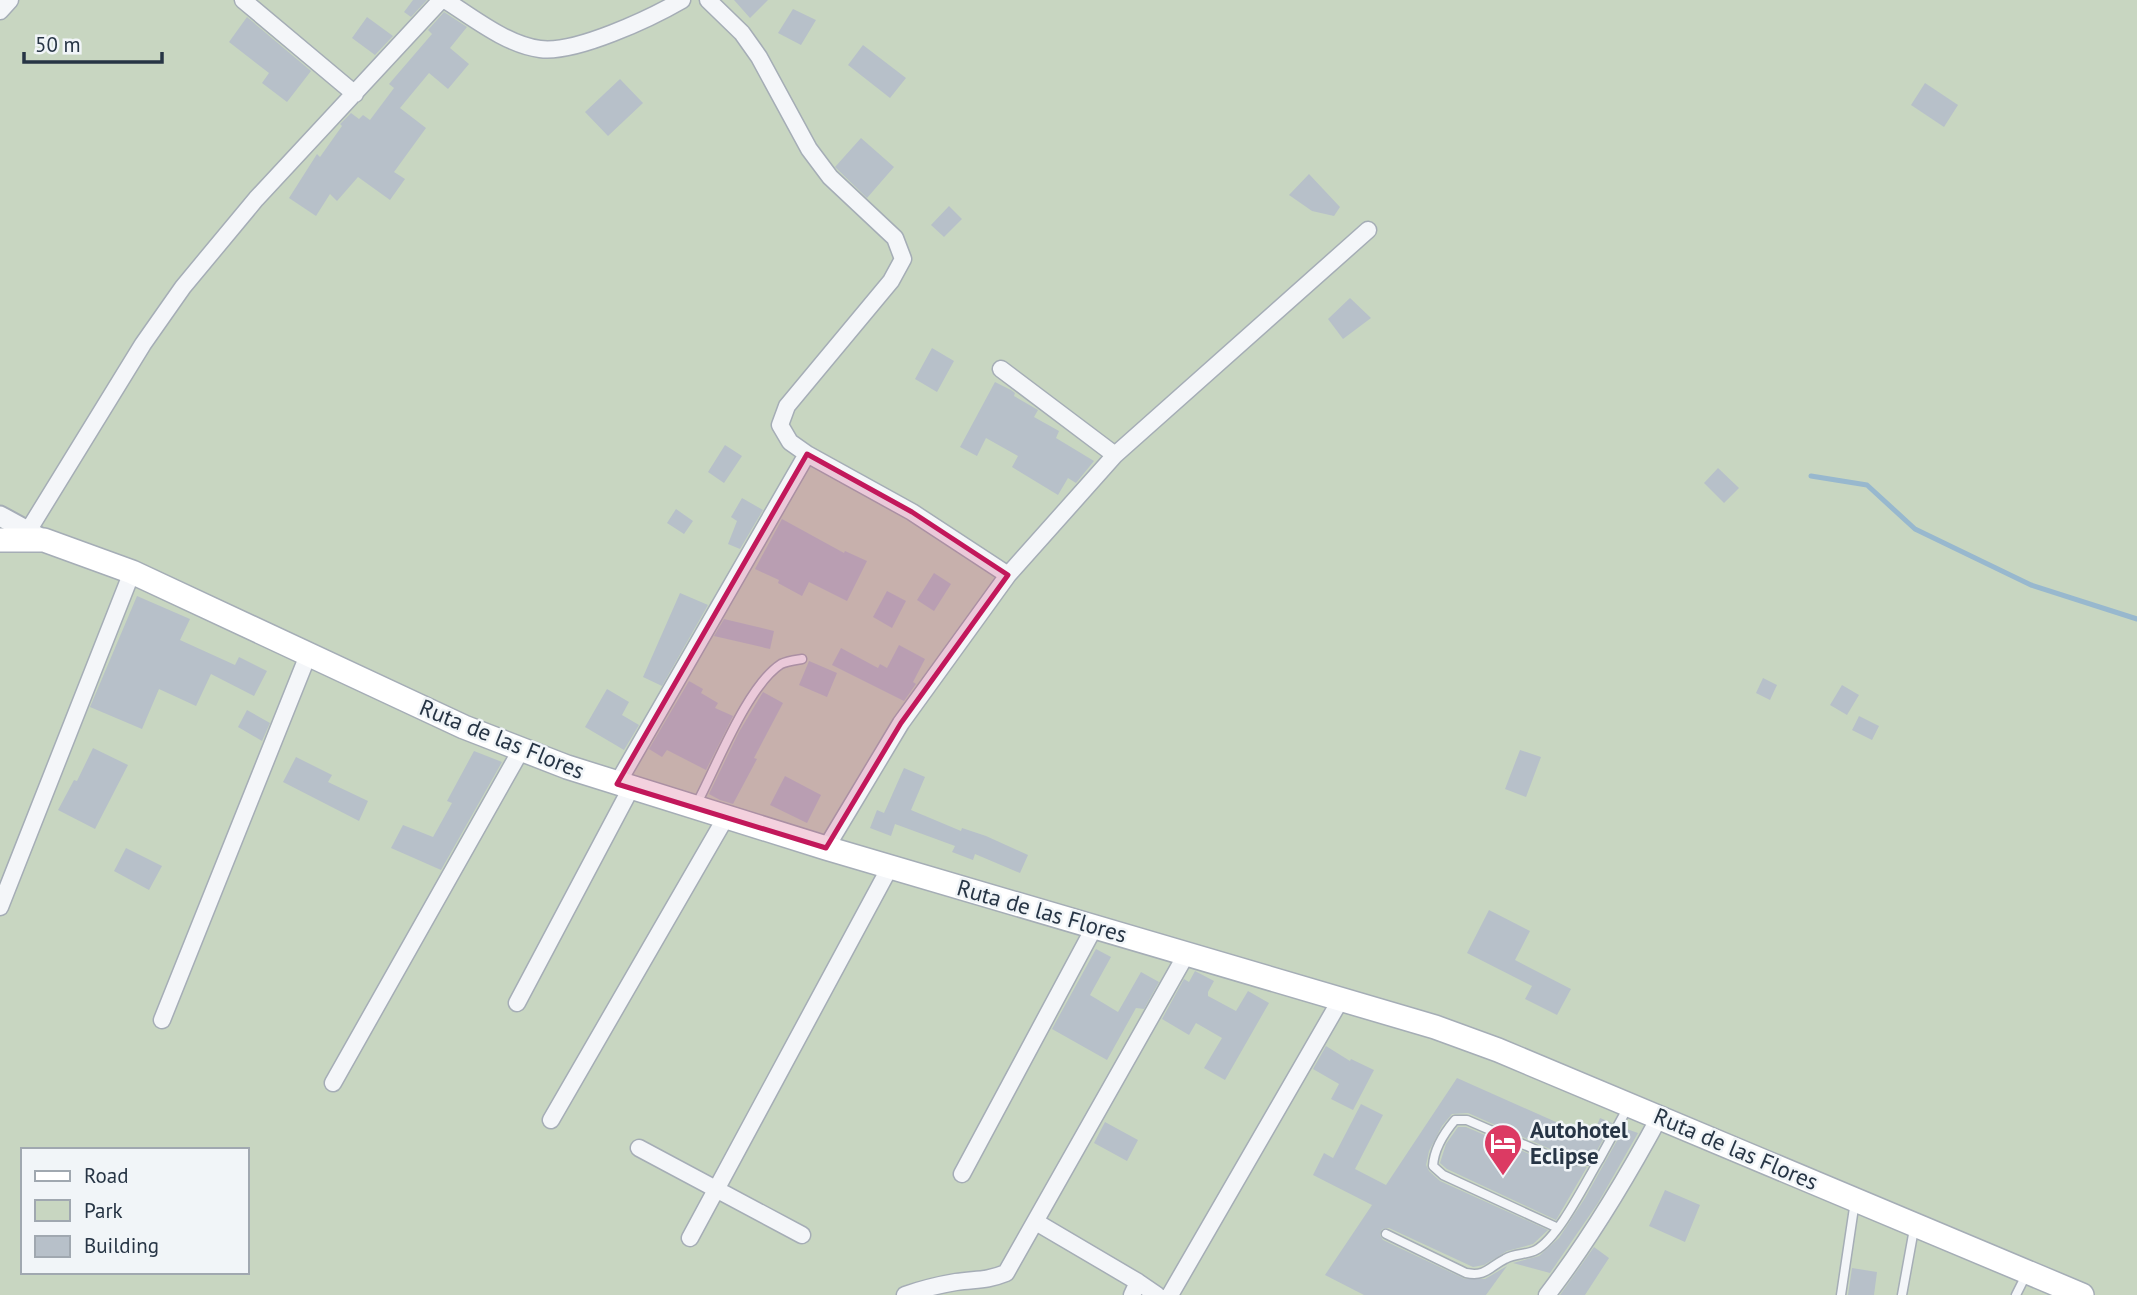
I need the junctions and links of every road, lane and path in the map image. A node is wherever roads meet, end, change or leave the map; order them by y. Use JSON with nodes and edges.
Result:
{"nodes":[{"id":1,"x":10,"y":0,"type":"edge"},
{"id":2,"x":243,"y":0,"type":"edge"},
{"id":3,"x":443,"y":0,"type":"edge"},
{"id":4,"x":682,"y":0,"type":"edge"},
{"id":5,"x":708,"y":0,"type":"edge"},
{"id":6,"x":0,"y":10,"type":"edge"},
{"id":7,"x":355,"y":94,"type":"junction"},
{"id":8,"x":1368,"y":230,"type":"dead end"},
{"id":9,"x":1001,"y":369,"type":"dead end"},
{"id":10,"x":807,"y":454,"type":"junction"},
{"id":11,"x":1115,"y":455,"type":"junction"},
{"id":12,"x":0,"y":516,"type":"edge"},
{"id":13,"x":36,"y":536,"type":"junction"},
{"id":14,"x":0,"y":540,"type":"edge"},
{"id":15,"x":132,"y":572,"type":"junction"},
{"id":16,"x":1008,"y":575,"type":"junction"},
{"id":17,"x":308,"y":655,"type":"junction"},
{"id":18,"x":802,"y":659,"type":"dead end"},
{"id":19,"x":521,"y":750,"type":"junction"},
{"id":20,"x":624,"y":786,"type":"junction"},
{"id":21,"x":695,"y":808,"type":"junction"},
{"id":22,"x":726,"y":817,"type":"junction"},
{"id":23,"x":826,"y":848,"type":"junction"},
{"id":24,"x":890,"y":867,"type":"junction"},
{"id":25,"x":0,"y":906,"type":"edge"},
{"id":26,"x":1095,"y":926,"type":"junction"},
{"id":27,"x":1187,"y":953,"type":"junction"},
{"id":28,"x":1341,"y":999,"type":"junction"},
{"id":29,"x":517,"y":1003,"type":"dead end"},
{"id":30,"x":162,"y":1020,"type":"dead end"},
{"id":31,"x":333,"y":1083,"type":"dead end"},
{"id":32,"x":1629,"y":1104,"type":"junction"},
{"id":33,"x":1660,"y":1116,"type":"junction"},
{"id":34,"x":551,"y":1120,"type":"dead end"},
{"id":35,"x":639,"y":1148,"type":"dead end"},
{"id":36,"x":1599,"y":1160,"type":"junction"},
{"id":37,"x":962,"y":1174,"type":"dead end"},
{"id":38,"x":716,"y":1189,"type":"junction"},
{"id":39,"x":1855,"y":1200,"type":"junction"},
{"id":40,"x":1036,"y":1222,"type":"junction"},
{"id":41,"x":1914,"y":1226,"type":"junction"},
{"id":42,"x":1558,"y":1228,"type":"junction"},
{"id":43,"x":1386,"y":1234,"type":"dead end"},
{"id":44,"x":802,"y":1235,"type":"dead end"},
{"id":45,"x":690,"y":1238,"type":"dead end"},
{"id":46,"x":2028,"y":1272,"type":"junction"},
{"id":47,"x":1135,"y":1289,"type":"edge"},
{"id":48,"x":905,"y":1295,"type":"edge"},
{"id":49,"x":1157,"y":1295,"type":"edge"},
{"id":50,"x":1170,"y":1295,"type":"edge"},
{"id":51,"x":1547,"y":1295,"type":"edge"},
{"id":52,"x":1841,"y":1295,"type":"edge"},
{"id":53,"x":1902,"y":1295,"type":"edge"},
{"id":54,"x":2016,"y":1295,"type":"edge"},
{"id":55,"x":2082,"y":1295,"type":"edge"}],
"edges":[{"from":1,"to":6,"type":"street"},
{"from":2,"to":7,"type":"street"},
{"from":3,"to":4,"type":"street"},
{"from":3,"to":7,"type":"street"},
{"from":5,"to":10,"type":"street"},
{"from":7,"to":13,"type":"street"},
{"from":8,"to":11,"type":"street"},
{"from":9,"to":11,"type":"street"},
{"from":10,"to":16,"type":"street"},
{"from":10,"to":20,"type":"street"},
{"from":11,"to":16,"type":"street"},
{"from":12,"to":13,"type":"street"},
{"from":13,"to":14,"type":"main road","name":"Ruta de las Flores"},
{"from":13,"to":15,"type":"main road","name":"Ruta de las Flores"},
{"from":15,"to":17,"type":"main road","name":"Ruta de las Flores"},
{"from":15,"to":25,"type":"street"},
{"from":16,"to":23,"type":"street"},
{"from":17,"to":19,"type":"main road","name":"Ruta de las Flores"},
{"from":17,"to":30,"type":"street"},
{"from":18,"to":21,"type":"lane"},
{"from":19,"to":20,"type":"main road","name":"Ruta de las Flores"},
{"from":19,"to":31,"type":"street"},
{"from":20,"to":21,"type":"main road","name":"Ruta de las Flores"},
{"from":20,"to":29,"type":"street"},
{"from":21,"to":22,"type":"main road","name":"Ruta de las Flores"},
{"from":22,"to":23,"type":"main road","name":"Ruta de las Flores"},
{"from":22,"to":34,"type":"street"},
{"from":23,"to":24,"type":"main road","name":"Ruta de las Flores"},
{"from":24,"to":26,"type":"main road","name":"Ruta de las Flores"},
{"from":24,"to":38,"type":"street"},
{"from":26,"to":27,"type":"main road","name":"Ruta de las Flores"},
{"from":26,"to":37,"type":"street"},
{"from":27,"to":28,"type":"main road","name":"Ruta de las Flores"},
{"from":27,"to":40,"type":"street"},
{"from":28,"to":32,"type":"main road","name":"Ruta de las Flores"},
{"from":28,"to":50,"type":"street"},
{"from":32,"to":33,"type":"main road","name":"Ruta de las Flores"},
{"from":32,"to":36,"type":"lane"},
{"from":33,"to":39,"type":"main road","name":"Ruta de las Flores"},
{"from":33,"to":51,"type":"street"},
{"from":35,"to":38,"type":"street"},
{"from":36,"to":42,"type":"lane"},
{"from":36,"to":42,"type":"lane"},
{"from":38,"to":44,"type":"street"},
{"from":38,"to":45,"type":"street"},
{"from":39,"to":41,"type":"main road","name":"Ruta de las Flores"},
{"from":39,"to":52,"type":"lane"},
{"from":40,"to":47,"type":"street"},
{"from":40,"to":48,"type":"street"},
{"from":41,"to":46,"type":"main road","name":"Ruta de las Flores"},
{"from":41,"to":53,"type":"lane"},
{"from":42,"to":43,"type":"lane"},
{"from":46,"to":54,"type":"lane"},
{"from":46,"to":55,"type":"main road","name":"Ruta de las Flores"},
{"from":47,"to":49,"type":"street"}]}
